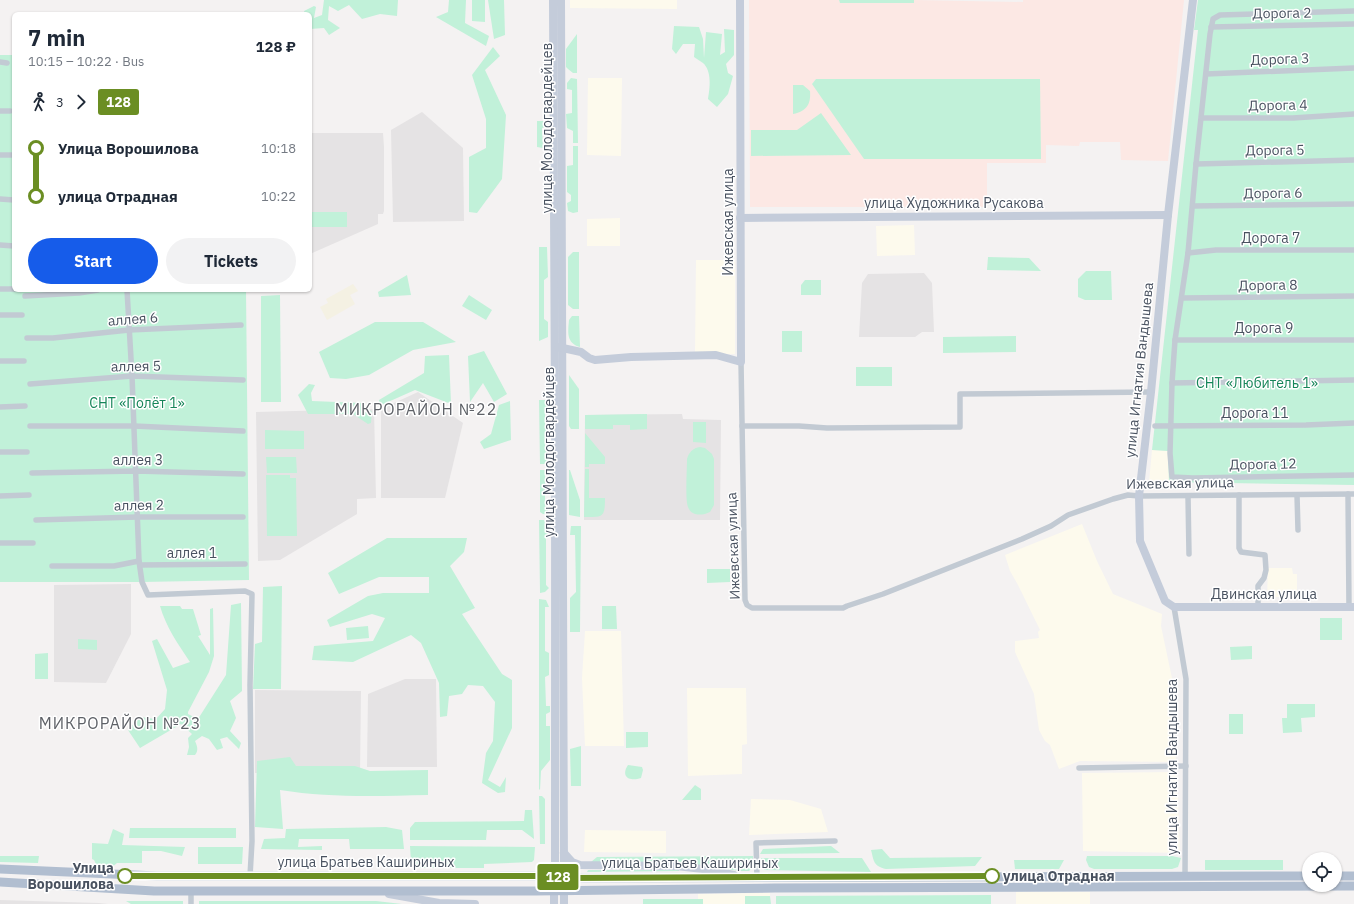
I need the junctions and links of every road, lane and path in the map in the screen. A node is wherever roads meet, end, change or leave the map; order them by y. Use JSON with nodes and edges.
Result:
{"nodes":[{"id":1,"x":553,"y":0,"type":"edge"},
{"id":2,"x":560,"y":0,"type":"edge"},
{"id":3,"x":740,"y":0,"type":"edge"},
{"id":4,"x":1193,"y":0,"type":"edge"},
{"id":5,"x":1354,"y":11,"type":"edge"},
{"id":6,"x":1354,"y":24,"type":"edge"},
{"id":7,"x":1211,"y":27,"type":"junction"},
{"id":8,"x":0,"y":62,"type":"edge"},
{"id":9,"x":7,"y":63,"type":"dead end"},
{"id":10,"x":1354,"y":68,"type":"edge"},
{"id":11,"x":1206,"y":74,"type":"junction"},
{"id":12,"x":0,"y":111,"type":"edge"},
{"id":13,"x":10,"y":111,"type":"dead end"},
{"id":14,"x":1354,"y":114,"type":"edge"},
{"id":15,"x":1202,"y":118,"type":"junction"},
{"id":16,"x":12,"y":154,"type":"edge"},
{"id":17,"x":0,"y":155,"type":"edge"},
{"id":18,"x":1354,"y":160,"type":"edge"},
{"id":19,"x":1196,"y":164,"type":"junction"},
{"id":20,"x":0,"y":199,"type":"edge"},
{"id":21,"x":12,"y":200,"type":"edge"},
{"id":22,"x":1354,"y":204,"type":"edge"},
{"id":23,"x":1193,"y":206,"type":"junction"},
{"id":24,"x":1168,"y":215,"type":"junction"},
{"id":25,"x":740,"y":218,"type":"junction"},
{"id":26,"x":0,"y":245,"type":"edge"},
{"id":27,"x":12,"y":246,"type":"edge"},
{"id":28,"x":1354,"y":250,"type":"edge"},
{"id":29,"x":1188,"y":253,"type":"junction"},
{"id":30,"x":0,"y":289,"type":"edge"},
{"id":31,"x":12,"y":289,"type":"edge"},
{"id":32,"x":85,"y":292,"type":"edge"},
{"id":33,"x":127,"y":292,"type":"edge"},
{"id":34,"x":25,"y":296,"type":"dead end"},
{"id":35,"x":1354,"y":296,"type":"edge"},
{"id":36,"x":1182,"y":298,"type":"junction"},
{"id":37,"x":0,"y":315,"type":"edge"},
{"id":38,"x":22,"y":315,"type":"dead end"},
{"id":39,"x":241,"y":325,"type":"dead end"},
{"id":40,"x":129,"y":330,"type":"junction"},
{"id":41,"x":27,"y":338,"type":"dead end"},
{"id":42,"x":1175,"y":340,"type":"junction"},
{"id":43,"x":1354,"y":340,"type":"edge"},
{"id":44,"x":558,"y":347,"type":"junction"},
{"id":45,"x":0,"y":361,"type":"edge"},
{"id":46,"x":24,"y":361,"type":"dead end"},
{"id":47,"x":741,"y":362,"type":"junction"},
{"id":48,"x":132,"y":376,"type":"junction"},
{"id":49,"x":243,"y":380,"type":"dead end"},
{"id":50,"x":1354,"y":380,"type":"edge"},
{"id":51,"x":1172,"y":383,"type":"junction"},
{"id":52,"x":30,"y":384,"type":"dead end"},
{"id":53,"x":1151,"y":392,"type":"junction"},
{"id":54,"x":25,"y":406,"type":"dead end"},
{"id":55,"x":0,"y":407,"type":"edge"},
{"id":56,"x":1354,"y":423,"type":"edge"},
{"id":57,"x":1171,"y":425,"type":"junction"},
{"id":58,"x":30,"y":426,"type":"dead end"},
{"id":59,"x":134,"y":426,"type":"junction"},
{"id":60,"x":742,"y":426,"type":"junction"},
{"id":61,"x":1156,"y":426,"type":"dead end"},
{"id":62,"x":243,"y":430,"type":"dead end"},
{"id":63,"x":0,"y":452,"type":"edge"},
{"id":64,"x":27,"y":452,"type":"dead end"},
{"id":65,"x":136,"y":471,"type":"junction"},
{"id":66,"x":32,"y":473,"type":"dead end"},
{"id":67,"x":243,"y":474,"type":"dead end"},
{"id":68,"x":1354,"y":475,"type":"edge"},
{"id":69,"x":1351,"y":494,"type":"edge"},
{"id":70,"x":1297,"y":495,"type":"junction"},
{"id":71,"x":0,"y":496,"type":"edge"},
{"id":72,"x":30,"y":496,"type":"dead end"},
{"id":73,"x":1139,"y":496,"type":"junction"},
{"id":74,"x":1188,"y":496,"type":"junction"},
{"id":75,"x":1239,"y":496,"type":"junction"},
{"id":76,"x":137,"y":516,"type":"junction"},
{"id":77,"x":243,"y":517,"type":"dead end"},
{"id":78,"x":36,"y":520,"type":"dead end"},
{"id":79,"x":1298,"y":530,"type":"dead end"},
{"id":80,"x":0,"y":543,"type":"edge"},
{"id":81,"x":33,"y":543,"type":"dead end"},
{"id":82,"x":1189,"y":554,"type":"dead end"},
{"id":83,"x":139,"y":563,"type":"junction"},
{"id":84,"x":245,"y":564,"type":"dead end"},
{"id":85,"x":52,"y":566,"type":"dead end"},
{"id":86,"x":1174,"y":607,"type":"junction"},
{"id":87,"x":1258,"y":607,"type":"junction"},
{"id":88,"x":1351,"y":607,"type":"edge"},
{"id":89,"x":1186,"y":766,"type":"junction"},
{"id":90,"x":1079,"y":768,"type":"dead end"},
{"id":91,"x":835,"y":840,"type":"dead end"},
{"id":92,"x":564,"y":853,"type":"junction"},
{"id":93,"x":0,"y":869,"type":"edge"},
{"id":94,"x":250,"y":876,"type":"junction"},
{"id":95,"x":1185,"y":876,"type":"junction"},
{"id":96,"x":1302,"y":876,"type":"edge"},
{"id":97,"x":1342,"y":876,"type":"edge"},
{"id":98,"x":1354,"y":876,"type":"edge"},
{"id":99,"x":554,"y":877,"type":"junction"},
{"id":100,"x":744,"y":877,"type":"junction"},
{"id":101,"x":757,"y":877,"type":"junction"},
{"id":102,"x":564,"y":878,"type":"junction"},
{"id":103,"x":0,"y":882,"type":"edge"},
{"id":104,"x":1354,"y":886,"type":"edge"},
{"id":105,"x":191,"y":891,"type":"junction"},
{"id":106,"x":370,"y":891,"type":"junction"},
{"id":107,"x":554,"y":891,"type":"junction"},
{"id":108,"x":564,"y":891,"type":"junction"},
{"id":109,"x":191,"y":904,"type":"edge"},
{"id":110,"x":474,"y":904,"type":"edge"},
{"id":111,"x":554,"y":904,"type":"edge"},
{"id":112,"x":564,"y":904,"type":"edge"}],
"edges":[{"from":1,"to":44,"type":"main road","name":"улица Молодогвардейцев"},
{"from":2,"to":44,"type":"main road","name":"улица Молодогвардейцев"},
{"from":3,"to":25,"type":"main road","name":"Ижевская улица"},
{"from":4,"to":24,"type":"main road","name":"улица Игнатия Вандышева"},
{"from":5,"to":7,"type":"street"},
{"from":6,"to":7,"type":"street","name":"Дорога 2"},
{"from":7,"to":11,"type":"street"},
{"from":8,"to":9,"type":"street"},
{"from":10,"to":11,"type":"street","name":"Дорога 3"},
{"from":11,"to":15,"type":"street"},
{"from":12,"to":13,"type":"street"},
{"from":14,"to":15,"type":"street","name":"Дорога 4"},
{"from":15,"to":19,"type":"street"},
{"from":16,"to":17,"type":"street"},
{"from":18,"to":19,"type":"street","name":"Дорога 5"},
{"from":19,"to":23,"type":"street"},
{"from":20,"to":21,"type":"street"},
{"from":22,"to":23,"type":"street","name":"Дорога 6"},
{"from":23,"to":29,"type":"street"},
{"from":24,"to":25,"type":"main road","name":"улица Художника Русакова"},
{"from":24,"to":53,"type":"main road","name":"улица Игнатия Вандышева"},
{"from":25,"to":47,"type":"main road","name":"Ижевская улица"},
{"from":26,"to":27,"type":"street"},
{"from":28,"to":29,"type":"street","name":"Дорога 7"},
{"from":29,"to":36,"type":"street"},
{"from":30,"to":31,"type":"street"},
{"from":32,"to":34,"type":"street"},
{"from":33,"to":40,"type":"street"},
{"from":35,"to":36,"type":"street","name":"Дорога 8"},
{"from":36,"to":42,"type":"street"},
{"from":37,"to":38,"type":"street"},
{"from":39,"to":40,"type":"street","name":"аллея 6"},
{"from":40,"to":41,"type":"street","name":"аллея 6"},
{"from":40,"to":48,"type":"street"},
{"from":42,"to":43,"type":"street","name":"Дорога 9"},
{"from":42,"to":51,"type":"street"},
{"from":44,"to":47,"type":"main road"},
{"from":44,"to":92,"type":"main road","name":"улица Молодогвардейцев"},
{"from":44,"to":99,"type":"main road","name":"улица Молодогвардейцев"},
{"from":45,"to":46,"type":"street"},
{"from":47,"to":60,"type":"street","name":"Ижевская улица"},
{"from":48,"to":49,"type":"street","name":"аллея 5"},
{"from":48,"to":52,"type":"street","name":"аллея 5"},
{"from":48,"to":59,"type":"street"},
{"from":50,"to":51,"type":"street"},
{"from":51,"to":57,"type":"street"},
{"from":53,"to":60,"type":"street"},
{"from":53,"to":73,"type":"main road","name":"улица Игнатия Вандышева"},
{"from":54,"to":55,"type":"street"},
{"from":56,"to":57,"type":"street","name":"Дорога 11"},
{"from":57,"to":61,"type":"street","name":"Дорога 11"},
{"from":57,"to":68,"type":"street","name":"Дорога 12"},
{"from":58,"to":59,"type":"street"},
{"from":59,"to":62,"type":"street"},
{"from":59,"to":65,"type":"street"},
{"from":60,"to":73,"type":"street","name":"Ижевская улица"},
{"from":63,"to":64,"type":"street"},
{"from":65,"to":66,"type":"street","name":"аллея 3"},
{"from":65,"to":67,"type":"street","name":"аллея 3"},
{"from":65,"to":76,"type":"street"},
{"from":69,"to":70,"type":"street","name":"Ижевская улица"},
{"from":69,"to":88,"type":"street"},
{"from":70,"to":75,"type":"street","name":"Ижевская улица"},
{"from":70,"to":79,"type":"street"},
{"from":71,"to":72,"type":"street"},
{"from":73,"to":74,"type":"street","name":"Ижевская улица"},
{"from":73,"to":86,"type":"main road","name":"улица Игнатия Вандышева"},
{"from":74,"to":75,"type":"street","name":"Ижевская улица"},
{"from":74,"to":82,"type":"street"},
{"from":75,"to":87,"type":"street"},
{"from":76,"to":77,"type":"street","name":"аллея 2"},
{"from":76,"to":78,"type":"street","name":"аллея 2"},
{"from":76,"to":83,"type":"street"},
{"from":80,"to":81,"type":"street"},
{"from":83,"to":84,"type":"street","name":"аллея 1"},
{"from":83,"to":85,"type":"street","name":"аллея 1"},
{"from":83,"to":94,"type":"street"},
{"from":86,"to":87,"type":"main road","name":"Двинская улица"},
{"from":86,"to":89,"type":"street","name":"улица Игнатия Вандышева"},
{"from":87,"to":88,"type":"main road","name":"Двинская улица"},
{"from":89,"to":90,"type":"street"},
{"from":89,"to":95,"type":"street","name":"улица Игнатия Вандышева"},
{"from":91,"to":101,"type":"street"},
{"from":92,"to":100,"type":"main road"},
{"from":92,"to":102,"type":"main road","name":"улица Молодогвардейцев"},
{"from":93,"to":94,"type":"main road","name":"улица Братьев Кашириных"},
{"from":94,"to":99,"type":"main road","name":"улица Братьев Кашириных"},
{"from":95,"to":96,"type":"main road","name":"улица Братьев Кашириных"},
{"from":95,"to":101,"type":"main road","name":"улица Братьев Кашириных"},
{"from":97,"to":98,"type":"main road"},
{"from":99,"to":102,"type":"main road","name":"улица Братьев Кашириных"},
{"from":99,"to":107,"type":"main road","name":"улица Молодогвардейцев"},
{"from":100,"to":101,"type":"main road","name":"улица Братьев Кашириных"},
{"from":100,"to":102,"type":"main road","name":"улица Братьев Кашириных"},
{"from":102,"to":108,"type":"main road","name":"улица Молодогвардейцев"},
{"from":103,"to":105,"type":"main road","name":"улица Братьев Кашириных"},
{"from":104,"to":108,"type":"main road","name":"улица Братьев Кашириных"},
{"from":105,"to":106,"type":"main road","name":"улица Братьев Кашириных"},
{"from":105,"to":109,"type":"street"},
{"from":106,"to":107,"type":"main road","name":"улица Братьев Кашириных"},
{"from":106,"to":110,"type":"main road"},
{"from":107,"to":108,"type":"main road","name":"улица Братьев Кашириных"},
{"from":107,"to":111,"type":"main road","name":"улица Молодогвардейцев"},
{"from":108,"to":112,"type":"main road","name":"улица Молодогвардейцев"}]}
